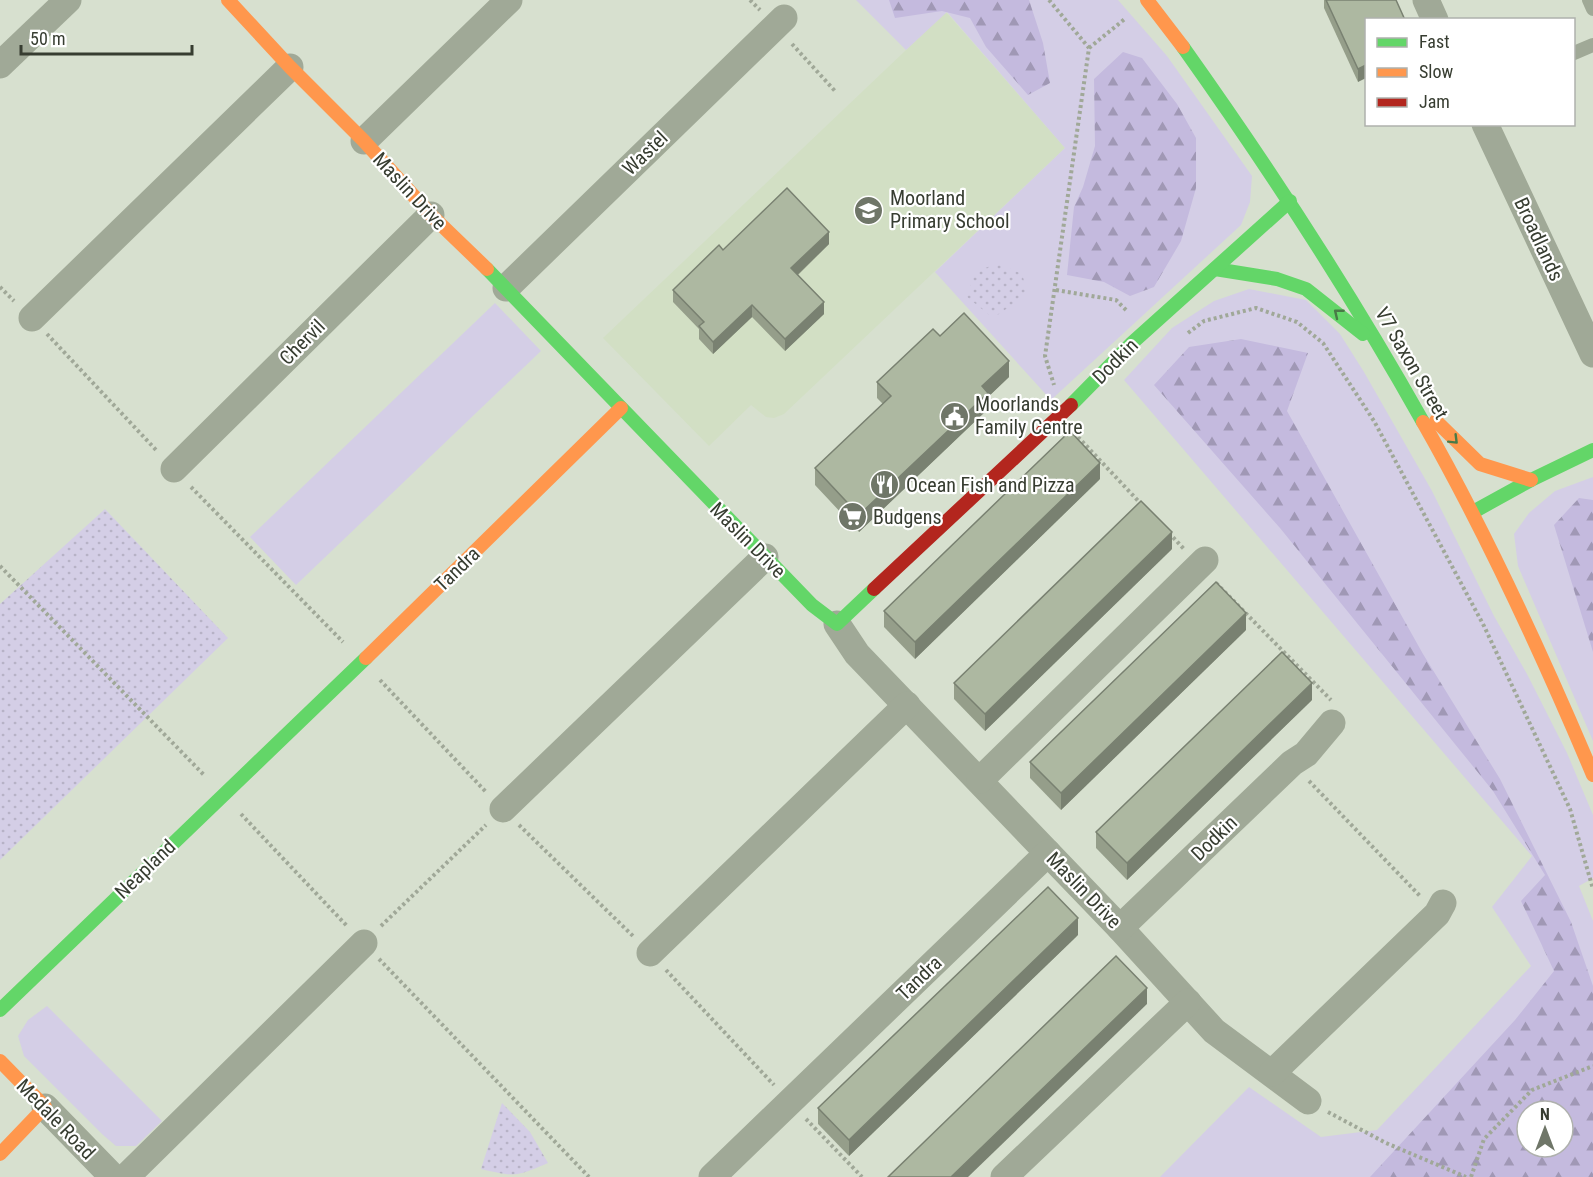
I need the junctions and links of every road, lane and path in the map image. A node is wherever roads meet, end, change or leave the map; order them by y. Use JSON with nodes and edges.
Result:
{"nodes":[{"id":1,"x":68,"y":0,"type":"edge"},
{"id":2,"x":228,"y":0,"type":"edge"},
{"id":3,"x":509,"y":0,"type":"edge"},
{"id":4,"x":1049,"y":0,"type":"edge"},
{"id":5,"x":1146,"y":0,"type":"edge"},
{"id":6,"x":1426,"y":0,"type":"edge"},
{"id":7,"x":1589,"y":0,"type":"edge"},
{"id":8,"x":1593,"y":9,"type":"edge"},
{"id":9,"x":1131,"y":14,"type":"dead end"},
{"id":10,"x":784,"y":18,"type":"dead end"},
{"id":11,"x":1434,"y":18,"type":"edge"},
{"id":12,"x":1593,"y":45,"type":"edge"},
{"id":13,"x":1089,"y":48,"type":"junction"},
{"id":14,"x":1575,"y":53,"type":"edge"},
{"id":15,"x":0,"y":64,"type":"edge"},
{"id":16,"x":290,"y":67,"type":"junction"},
{"id":17,"x":1486,"y":126,"type":"edge"},
{"id":18,"x":364,"y":141,"type":"junction"},
{"id":19,"x":1290,"y":201,"type":"junction"},
{"id":20,"x":431,"y":215,"type":"junction"},
{"id":21,"x":1215,"y":269,"type":"junction"},
{"id":22,"x":0,"y":286,"type":"edge"},
{"id":23,"x":506,"y":288,"type":"junction"},
{"id":24,"x":1056,"y":290,"type":"junction"},
{"id":25,"x":32,"y":318,"type":"junction"},
{"id":26,"x":1146,"y":330,"type":"junction"},
{"id":27,"x":1180,"y":339,"type":"dead end"},
{"id":28,"x":1383,"y":350,"type":"junction"},
{"id":29,"x":1593,"y":354,"type":"edge"},
{"id":30,"x":1400,"y":381,"type":"junction"},
{"id":31,"x":621,"y":408,"type":"junction"},
{"id":32,"x":1063,"y":413,"type":"junction"},
{"id":33,"x":1593,"y":450,"type":"edge"},
{"id":34,"x":174,"y":469,"type":"junction"},
{"id":35,"x":1531,"y":480,"type":"junction"},
{"id":36,"x":1473,"y":512,"type":"junction"},
{"id":37,"x":765,"y":557,"type":"junction"},
{"id":38,"x":1206,"y":560,"type":"dead end"},
{"id":39,"x":0,"y":566,"type":"edge"},
{"id":40,"x":837,"y":624,"type":"junction"},
{"id":41,"x":362,"y":661,"type":"junction"},
{"id":42,"x":907,"y":705,"type":"junction"},
{"id":43,"x":1332,"y":723,"type":"dead end"},
{"id":44,"x":292,"y":730,"type":"joint"},
{"id":45,"x":1292,"y":763,"type":"junction"},
{"id":46,"x":1593,"y":775,"type":"edge"},
{"id":47,"x":980,"y":780,"type":"junction"},
{"id":48,"x":223,"y":794,"type":"junction"},
{"id":49,"x":503,"y":809,"type":"junction"},
{"id":50,"x":1048,"y":854,"type":"junction"},
{"id":51,"x":1593,"y":889,"type":"edge"},
{"id":52,"x":1440,"y":908,"type":"joint"},
{"id":53,"x":1120,"y":928,"type":"junction"},
{"id":54,"x":364,"y":943,"type":"junction"},
{"id":55,"x":650,"y":953,"type":"junction"},
{"id":56,"x":1188,"y":1002,"type":"junction"},
{"id":57,"x":0,"y":1010,"type":"edge"},
{"id":58,"x":0,"y":1061,"type":"edge"},
{"id":59,"x":1593,"y":1066,"type":"edge"},
{"id":60,"x":1272,"y":1073,"type":"junction"},
{"id":61,"x":1308,"y":1101,"type":"joint"},
{"id":62,"x":790,"y":1103,"type":"junction"},
{"id":63,"x":45,"y":1107,"type":"junction"},
{"id":64,"x":0,"y":1154,"type":"edge"},
{"id":65,"x":113,"y":1177,"type":"edge"},
{"id":66,"x":126,"y":1177,"type":"edge"},
{"id":67,"x":589,"y":1177,"type":"edge"},
{"id":68,"x":712,"y":1177,"type":"edge"},
{"id":69,"x":862,"y":1177,"type":"edge"},
{"id":70,"x":1004,"y":1177,"type":"edge"},
{"id":71,"x":1466,"y":1177,"type":"edge"},
{"id":72,"x":1471,"y":1177,"type":"edge"}],
"edges":[{"from":1,"to":15,"type":"street"},
{"from":2,"to":16,"type":"street","name":"Maslin Drive"},
{"from":3,"to":18,"type":"street"},
{"from":4,"to":13,"type":"path"},
{"from":5,"to":19,"type":"street","name":"V7 Saxon Street","bridge":true},
{"from":6,"to":11,"type":"street"},
{"from":7,"to":8,"type":"lane"},
{"from":9,"to":13,"type":"path"},
{"from":10,"to":23,"type":"street","name":"Wastel"},
{"from":12,"to":14,"type":"lane"},
{"from":13,"to":24,"type":"path"},
{"from":16,"to":18,"type":"street","name":"Maslin Drive"},
{"from":16,"to":25,"type":"street"},
{"from":17,"to":29,"type":"street","name":"Broadlands"},
{"from":18,"to":20,"type":"street","name":"Maslin Drive"},
{"from":19,"to":21,"type":"street","name":"Dodkin"},
{"from":19,"to":28,"type":"street","name":"V7 Saxon Street"},
{"from":20,"to":23,"type":"street","name":"Maslin Drive"},
{"from":20,"to":34,"type":"street","name":"Chervil"},
{"from":21,"to":26,"type":"street","name":"Dodkin"},
{"from":28,"to":21,"type":"street","one_way":true},
{"from":22,"to":25,"type":"path"},
{"from":23,"to":31,"type":"street","name":"Maslin Drive"},
{"from":24,"to":26,"type":"path"},
{"from":24,"to":32,"type":"path"},
{"from":25,"to":34,"type":"path"},
{"from":26,"to":32,"type":"street","name":"Dodkin"},
{"from":27,"to":51,"type":"path"},
{"from":28,"to":30,"type":"street","name":"V7 Saxon Street"},
{"from":30,"to":35,"type":"street","one_way":true},
{"from":30,"to":36,"type":"street","name":"V7 Saxon Street"},
{"from":31,"to":37,"type":"street","name":"Maslin Drive"},
{"from":31,"to":41,"type":"street","name":"Tandra"},
{"from":32,"to":40,"type":"street","name":"Dodkin"},
{"from":33,"to":35,"type":"street"},
{"from":34,"to":41,"type":"path"},
{"from":35,"to":36,"type":"street"},
{"from":36,"to":46,"type":"street","name":"V7 Saxon Street"},
{"from":37,"to":40,"type":"street","name":"Maslin Drive"},
{"from":37,"to":49,"type":"street"},
{"from":38,"to":47,"type":"street"},
{"from":39,"to":48,"type":"path"},
{"from":40,"to":42,"type":"street","name":"Maslin Drive"},
{"from":41,"to":44,"type":"street","name":"Tandra"},
{"from":41,"to":49,"type":"path"},
{"from":42,"to":47,"type":"street","name":"Maslin Drive"},
{"from":42,"to":55,"type":"street"},
{"from":43,"to":45,"type":"street","name":"Dodkin"},
{"from":44,"to":48,"type":"street","name":"Neapland"},
{"from":45,"to":52,"type":"path"},
{"from":45,"to":53,"type":"street","name":"Dodkin"},
{"from":47,"to":50,"type":"street","name":"Maslin Drive"},
{"from":48,"to":54,"type":"path"},
{"from":48,"to":57,"type":"street","name":"Neapland"},
{"from":49,"to":54,"type":"path"},
{"from":49,"to":55,"type":"path"},
{"from":50,"to":53,"type":"street","name":"Maslin Drive"},
{"from":50,"to":62,"type":"street","name":"Tandra"},
{"from":52,"to":60,"type":"street"},
{"from":53,"to":56,"type":"street","name":"Maslin Drive"},
{"from":54,"to":66,"type":"street"},
{"from":54,"to":67,"type":"path"},
{"from":55,"to":62,"type":"path"},
{"from":56,"to":60,"type":"street","name":"Maslin Drive"},
{"from":56,"to":70,"type":"street"},
{"from":58,"to":63,"type":"street","name":"Medale Road"},
{"from":59,"to":72,"type":"path"},
{"from":60,"to":61,"type":"street","name":"Maslin Drive"},
{"from":61,"to":71,"type":"path"},
{"from":62,"to":68,"type":"street","name":"Tandra"},
{"from":62,"to":69,"type":"path"},
{"from":63,"to":64,"type":"street"},
{"from":63,"to":65,"type":"street","name":"Medale Road"}]}
